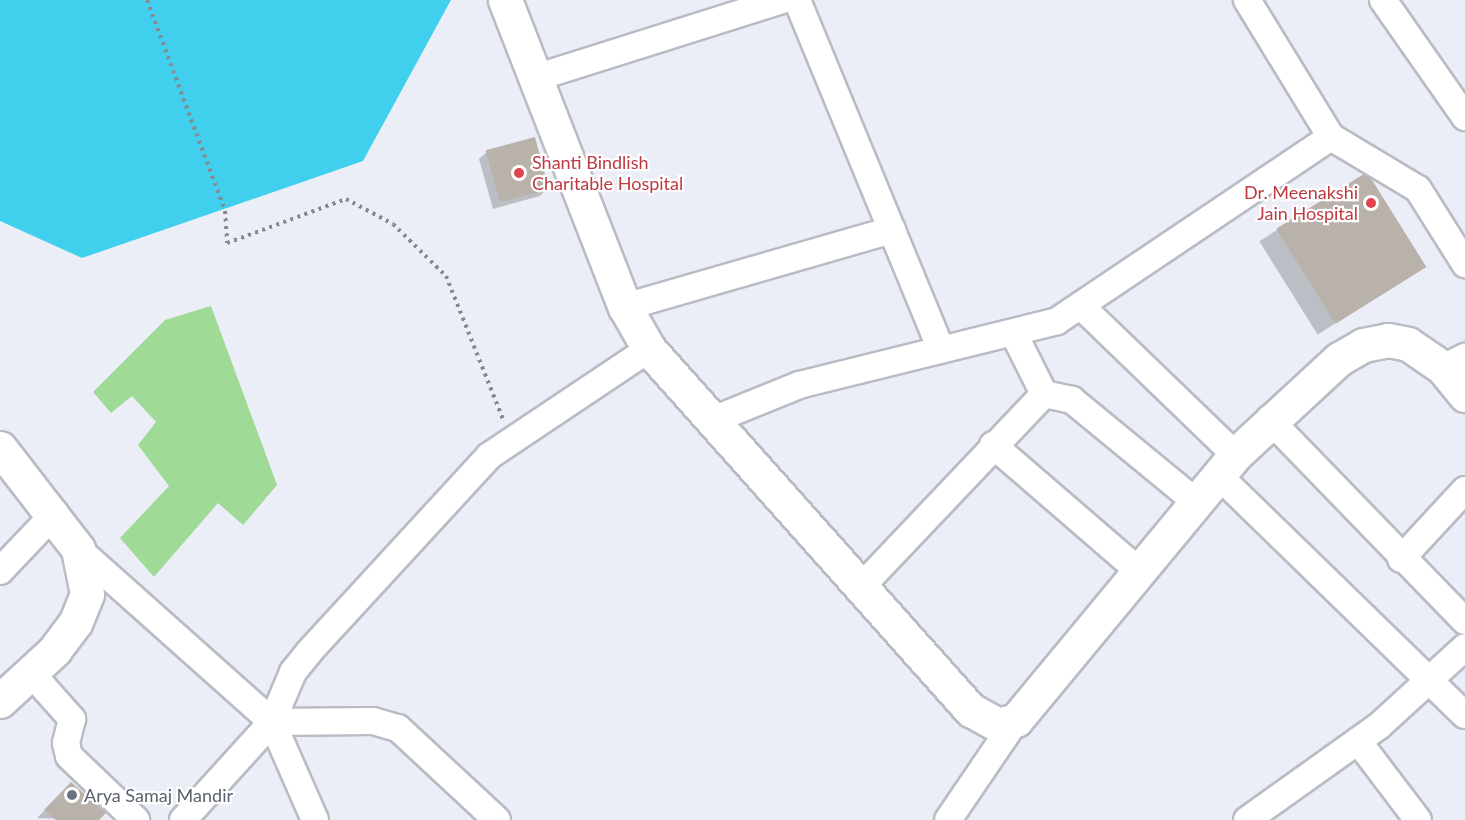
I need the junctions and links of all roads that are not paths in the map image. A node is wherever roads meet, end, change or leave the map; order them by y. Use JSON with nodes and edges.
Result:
{"nodes":[{"id":1,"x":505,"y":0,"type":"edge"},
{"id":2,"x":783,"y":0,"type":"edge"},
{"id":3,"x":797,"y":0,"type":"edge"},
{"id":4,"x":1247,"y":0,"type":"edge"},
{"id":5,"x":1383,"y":0,"type":"edge"},
{"id":6,"x":535,"y":78,"type":"junction"},
{"id":7,"x":1465,"y":117,"type":"edge"},
{"id":8,"x":1331,"y":137,"type":"junction"},
{"id":9,"x":892,"y":230,"type":"junction"},
{"id":10,"x":1465,"y":264,"type":"edge"},
{"id":11,"x":625,"y":307,"type":"junction"},
{"id":12,"x":1082,"y":307,"type":"junction"},
{"id":13,"x":1014,"y":334,"type":"junction"},
{"id":14,"x":649,"y":349,"type":"junction"},
{"id":15,"x":941,"y":350,"type":"junction"},
{"id":16,"x":1454,"y":362,"type":"edge"},
{"id":17,"x":1044,"y":394,"type":"junction"},
{"id":18,"x":1465,"y":394,"type":"edge"},
{"id":19,"x":1269,"y":419,"type":"junction"},
{"id":20,"x":713,"y":420,"type":"junction"},
{"id":21,"x":993,"y":445,"type":"junction"},
{"id":22,"x":0,"y":448,"type":"edge"},
{"id":23,"x":1226,"y":465,"type":"junction"},
{"id":24,"x":1465,"y":490,"type":"edge"},
{"id":25,"x":1195,"y":501,"type":"junction"},
{"id":26,"x":54,"y":513,"type":"junction"},
{"id":27,"x":78,"y":549,"type":"junction"},
{"id":28,"x":1401,"y":559,"type":"junction"},
{"id":29,"x":1,"y":568,"type":"edge"},
{"id":30,"x":1138,"y":570,"type":"junction"},
{"id":31,"x":862,"y":586,"type":"junction"},
{"id":32,"x":1465,"y":621,"type":"edge"},
{"id":33,"x":1465,"y":647,"type":"edge"},
{"id":34,"x":31,"y":673,"type":"junction"},
{"id":35,"x":1431,"y":680,"type":"junction"},
{"id":36,"x":0,"y":701,"type":"edge"},
{"id":37,"x":1465,"y":715,"type":"edge"},
{"id":38,"x":1017,"y":720,"type":"junction"},
{"id":39,"x":272,"y":722,"type":"junction"},
{"id":40,"x":1358,"y":741,"type":"junction"},
{"id":41,"x":136,"y":820,"type":"edge"},
{"id":42,"x":183,"y":820,"type":"edge"},
{"id":43,"x":315,"y":820,"type":"edge"},
{"id":44,"x":497,"y":820,"type":"edge"},
{"id":45,"x":948,"y":820,"type":"edge"},
{"id":46,"x":1247,"y":820,"type":"edge"},
{"id":47,"x":1418,"y":820,"type":"edge"}],
"edges":[{"from":1,"to":6,"type":"main road"},
{"from":2,"to":6,"type":"street"},
{"from":3,"to":9,"type":"street"},
{"from":4,"to":8,"type":"street"},
{"from":5,"to":7,"type":"street"},
{"from":6,"to":11,"type":"main road"},
{"from":8,"to":10,"type":"street"},
{"from":8,"to":12,"type":"street"},
{"from":9,"to":11,"type":"street"},
{"from":9,"to":15,"type":"street"},
{"from":11,"to":14,"type":"main road"},
{"from":12,"to":13,"type":"street"},
{"from":12,"to":23,"type":"street"},
{"from":13,"to":15,"type":"street"},
{"from":13,"to":17,"type":"street"},
{"from":14,"to":20,"type":"main road"},
{"from":14,"to":39,"type":"street"},
{"from":15,"to":20,"type":"street"},
{"from":16,"to":18,"type":"main road"},
{"from":16,"to":19,"type":"main road"},
{"from":17,"to":21,"type":"street"},
{"from":17,"to":25,"type":"street"},
{"from":19,"to":23,"type":"main road"},
{"from":19,"to":28,"type":"street"},
{"from":20,"to":31,"type":"main road"},
{"from":21,"to":30,"type":"street"},
{"from":21,"to":31,"type":"street"},
{"from":22,"to":26,"type":"main road"},
{"from":23,"to":25,"type":"main road"},
{"from":23,"to":35,"type":"street"},
{"from":24,"to":28,"type":"street"},
{"from":25,"to":30,"type":"main road"},
{"from":26,"to":27,"type":"main road"},
{"from":26,"to":29,"type":"street"},
{"from":27,"to":34,"type":"main road"},
{"from":27,"to":39,"type":"street"},
{"from":28,"to":32,"type":"street"},
{"from":30,"to":38,"type":"main road"},
{"from":31,"to":38,"type":"main road"},
{"from":33,"to":35,"type":"street"},
{"from":34,"to":36,"type":"main road"},
{"from":34,"to":41,"type":"street"},
{"from":35,"to":37,"type":"street"},
{"from":35,"to":40,"type":"street"},
{"from":38,"to":45,"type":"street"},
{"from":39,"to":42,"type":"street"},
{"from":39,"to":43,"type":"street"},
{"from":39,"to":44,"type":"street"},
{"from":40,"to":46,"type":"street"},
{"from":40,"to":47,"type":"street"}]}
